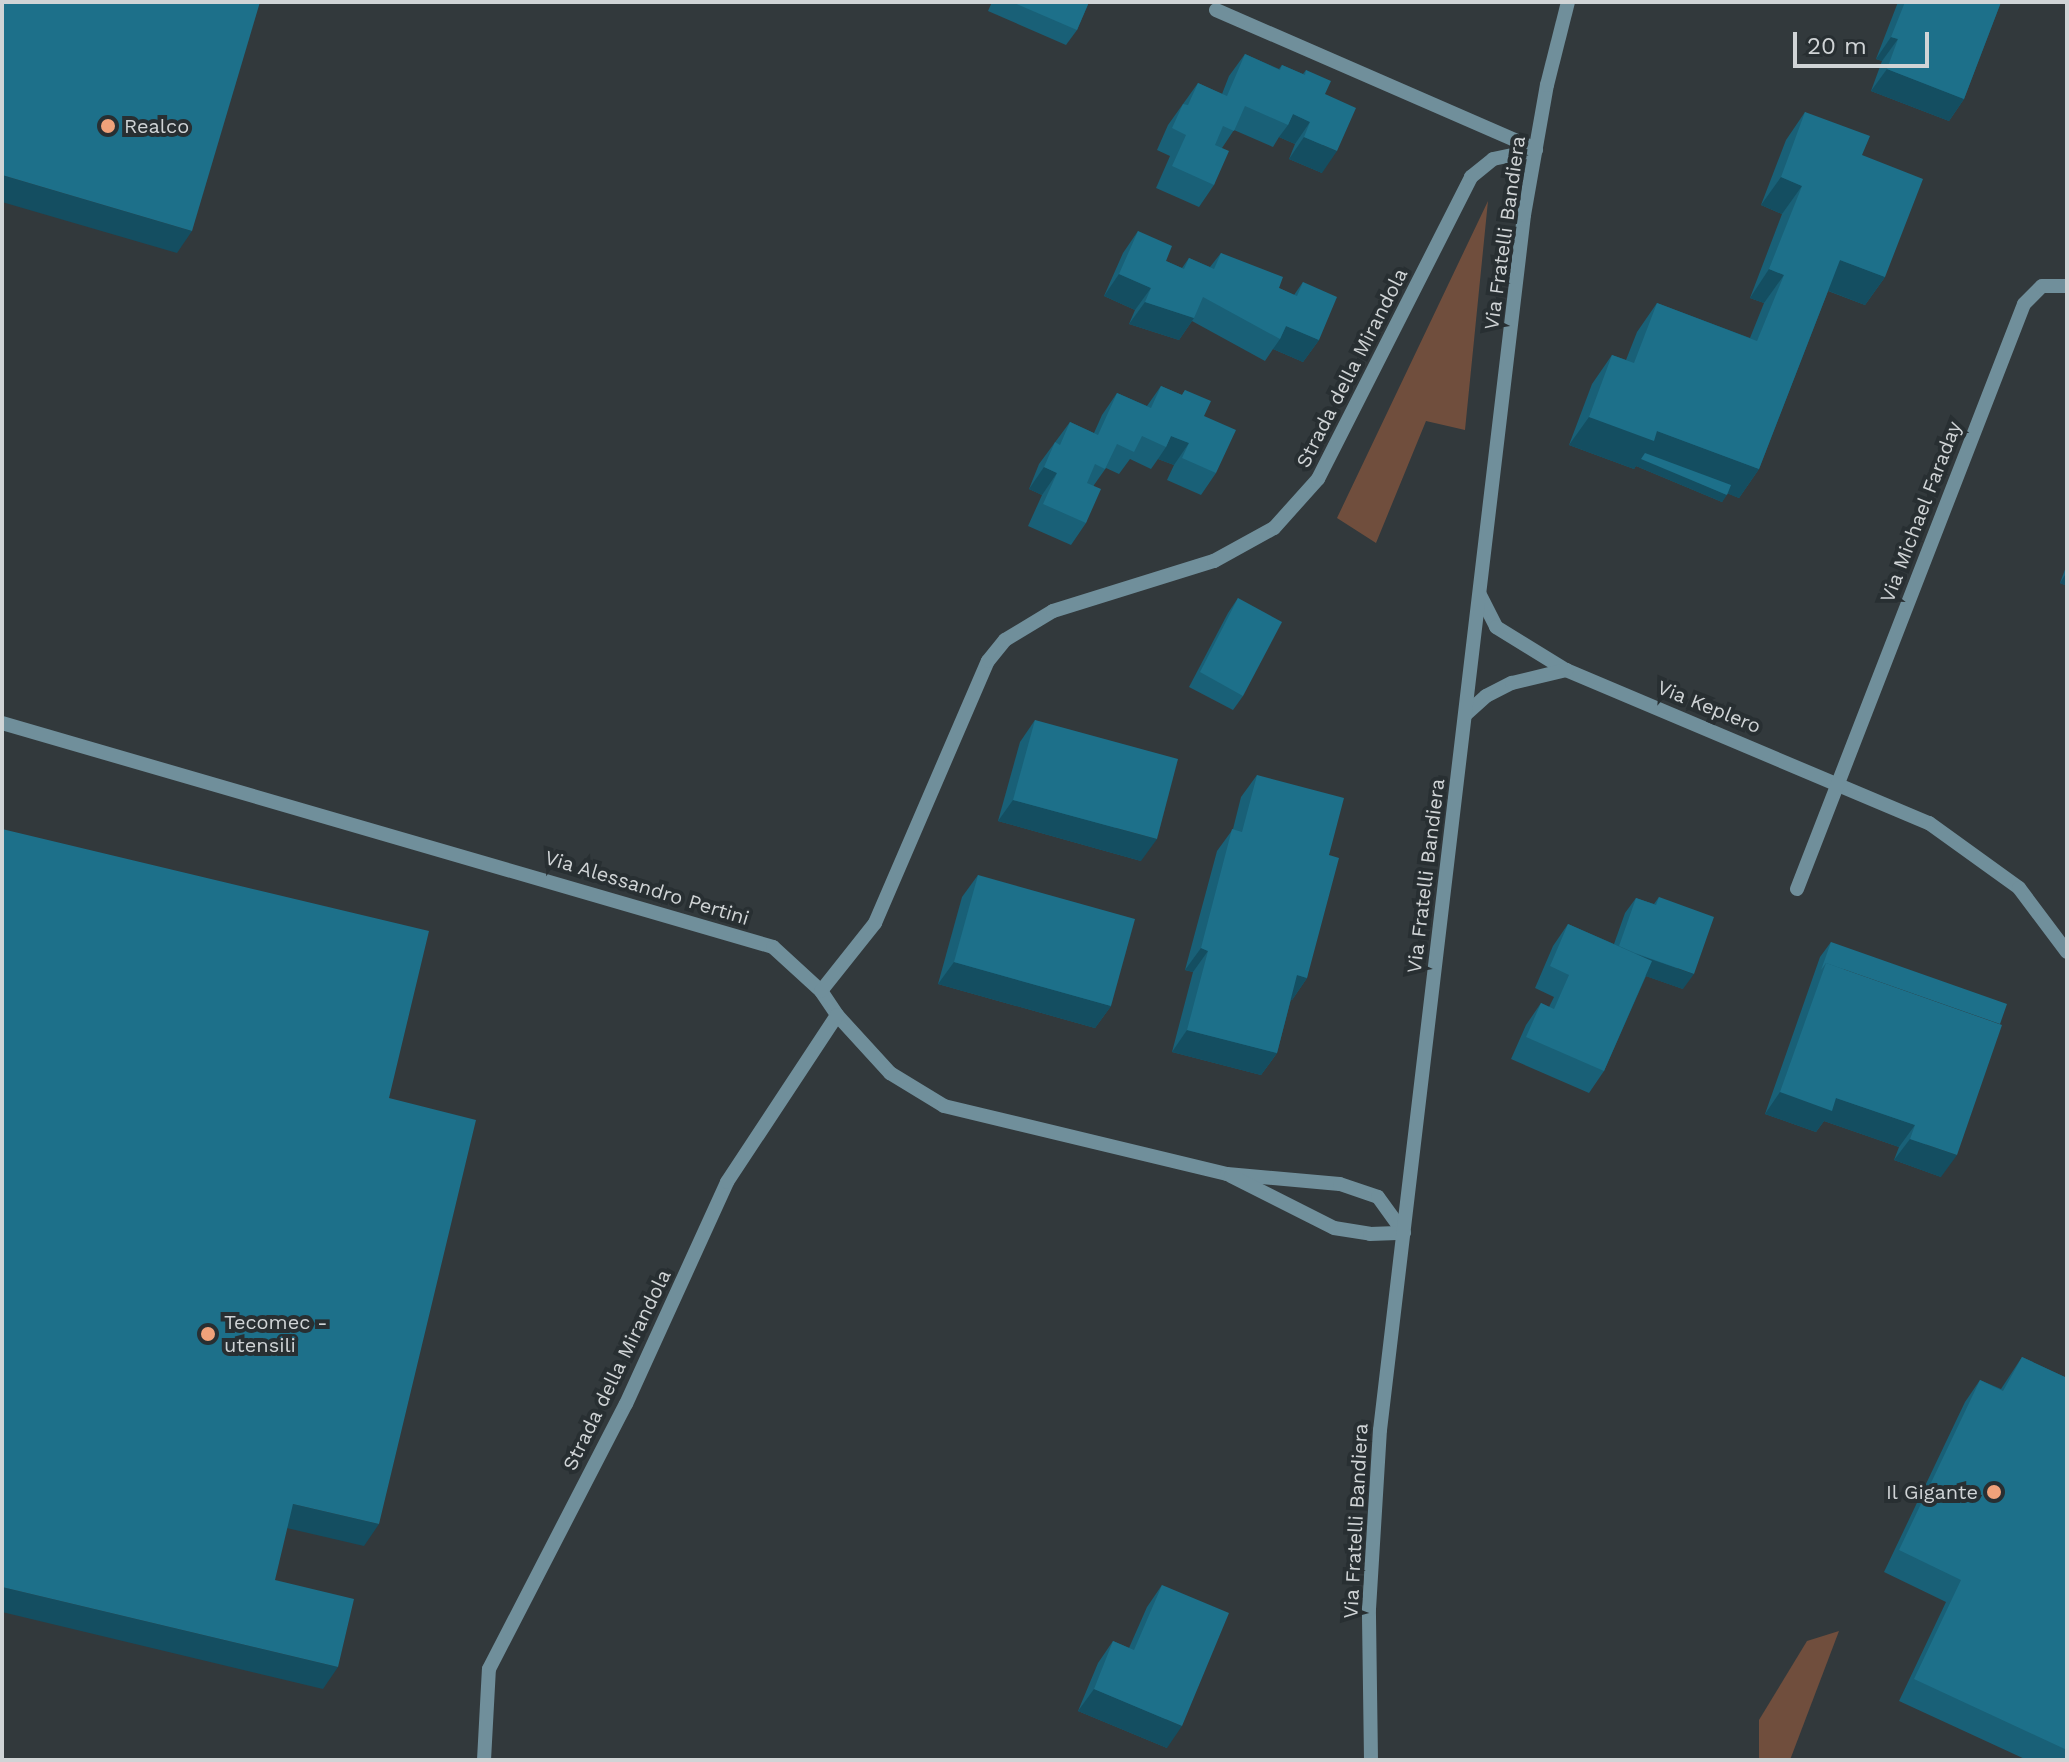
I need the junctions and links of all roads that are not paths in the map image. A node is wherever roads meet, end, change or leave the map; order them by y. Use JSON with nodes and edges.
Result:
{"nodes":[{"id":1,"x":1568,"y":2,"type":"edge"},
{"id":2,"x":1216,"y":10,"type":"dead end"},
{"id":3,"x":1536,"y":150,"type":"junction"},
{"id":4,"x":2067,"y":286,"type":"edge"},
{"id":5,"x":1480,"y":595,"type":"junction"},
{"id":6,"x":1566,"y":670,"type":"junction"},
{"id":7,"x":1465,"y":715,"type":"junction"},
{"id":8,"x":2,"y":723,"type":"edge"},
{"id":9,"x":1837,"y":781,"type":"junction"},
{"id":10,"x":1797,"y":889,"type":"dead end"},
{"id":11,"x":2067,"y":952,"type":"edge"},
{"id":12,"x":821,"y":991,"type":"junction"},
{"id":13,"x":837,"y":1015,"type":"junction"},
{"id":14,"x":1227,"y":1174,"type":"junction"},
{"id":15,"x":1404,"y":1233,"type":"junction"},
{"id":16,"x":484,"y":1760,"type":"edge"},
{"id":17,"x":1371,"y":1760,"type":"edge"}],
"edges":[{"from":1,"to":3,"type":"street","name":"Via Fratelli Bandiera"},
{"from":2,"to":3,"type":"street"},
{"from":3,"to":5,"type":"street","name":"Via Fratelli Bandiera"},
{"from":3,"to":12,"type":"street","name":"Strada della Mirandola"},
{"from":4,"to":9,"type":"street","name":"Via Michael Faraday"},
{"from":5,"to":6,"type":"street","name":"Via Keplero"},
{"from":5,"to":7,"type":"street","name":"Via Fratelli Bandiera"},
{"from":6,"to":7,"type":"street"},
{"from":6,"to":9,"type":"street","name":"Via Keplero"},
{"from":7,"to":15,"type":"street","name":"Via Fratelli Bandiera"},
{"from":8,"to":12,"type":"street","name":"Via Alessandro Pertini"},
{"from":9,"to":10,"type":"street"},
{"from":9,"to":11,"type":"street","name":"Via Keplero"},
{"from":12,"to":13,"type":"street","name":"Via Alessandro Pertini"},
{"from":13,"to":14,"type":"street","name":"Via Alessandro Pertini"},
{"from":13,"to":16,"type":"street","name":"Strada della Mirandola"},
{"from":14,"to":15,"type":"street","name":"Via Alessandro Pertini"},
{"from":14,"to":15,"type":"street","name":"Via Alessandro Pertini"},
{"from":15,"to":17,"type":"street","name":"Via Fratelli Bandiera"}]}
